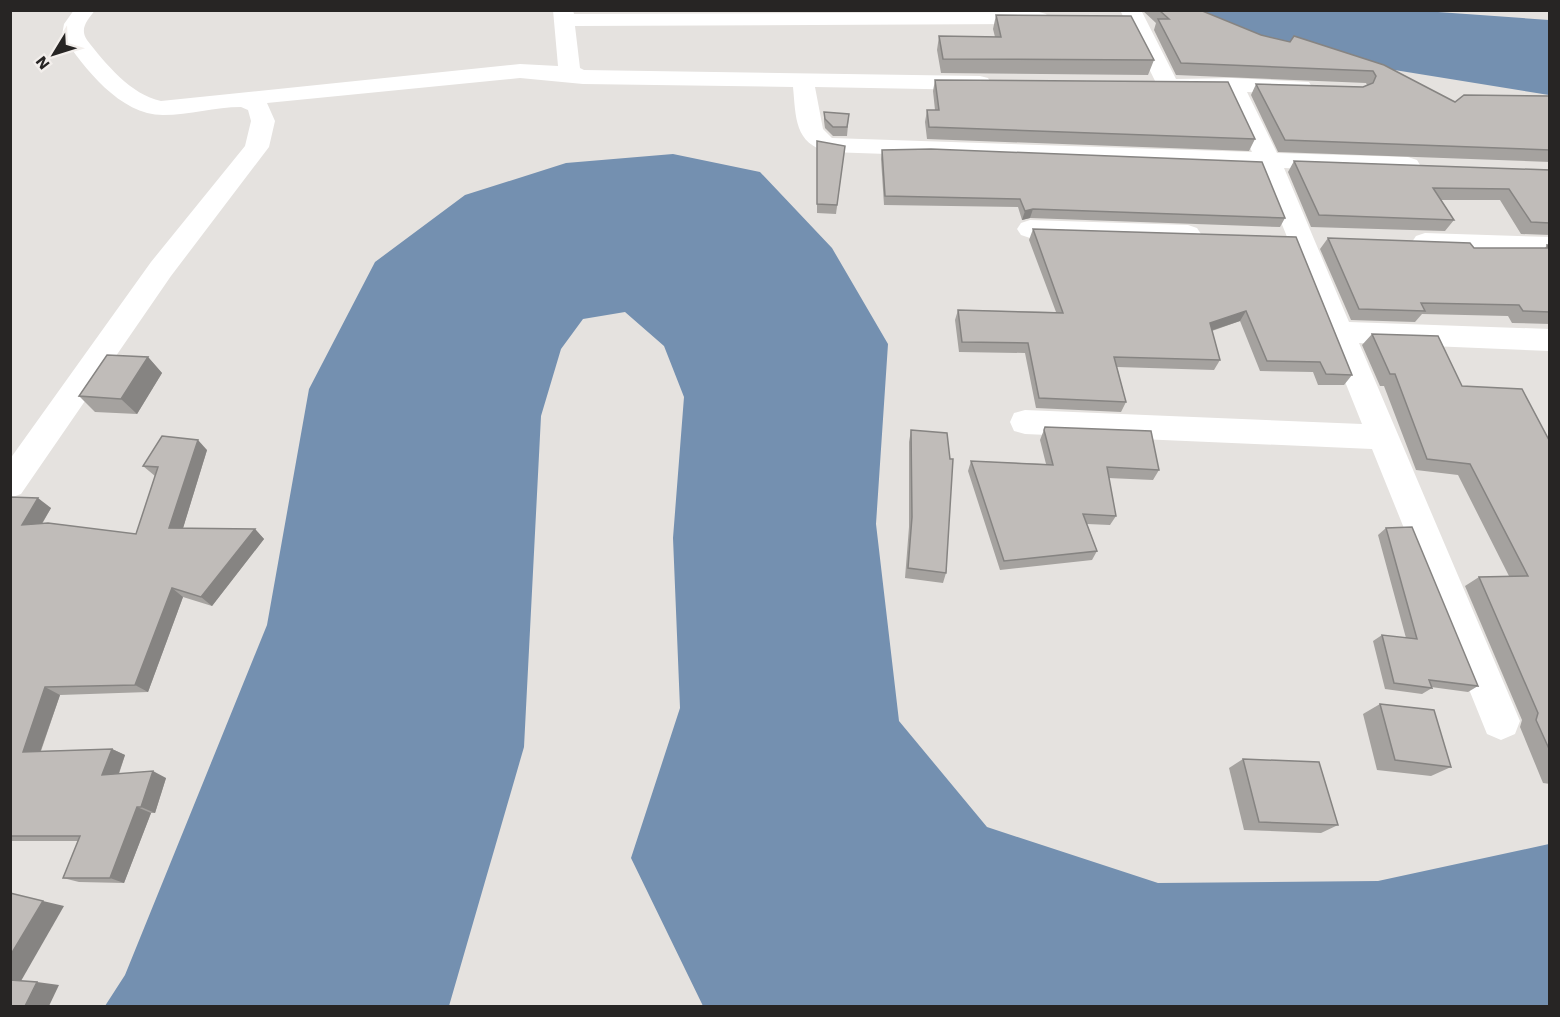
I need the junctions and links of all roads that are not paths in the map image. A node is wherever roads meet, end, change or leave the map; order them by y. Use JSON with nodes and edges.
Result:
{"nodes":[{"id":1,"x":85,"y":10,"type":"edge"},
{"id":2,"x":563,"y":15,"type":"edge"},
{"id":3,"x":1125,"y":15,"type":"edge"},
{"id":4,"x":1063,"y":18,"type":"edge"},
{"id":5,"x":573,"y":74,"type":"junction"},
{"id":6,"x":803,"y":81,"type":"junction"},
{"id":7,"x":1003,"y":83,"type":"edge"},
{"id":8,"x":1144,"y":84,"type":"edge"},
{"id":9,"x":1167,"y":84,"type":"junction"},
{"id":10,"x":1232,"y":85,"type":"junction"},
{"id":11,"x":1322,"y":88,"type":"edge"},
{"id":12,"x":239,"y":99,"type":"junction"},
{"id":13,"x":1268,"y":159,"type":"junction"},
{"id":14,"x":1436,"y":166,"type":"edge"},
{"id":15,"x":1030,"y":229,"type":"dead end"},
{"id":16,"x":1218,"y":236,"type":"edge"},
{"id":17,"x":1395,"y":241,"type":"edge"},
{"id":18,"x":1550,"y":246,"type":"edge"},
{"id":19,"x":1338,"y":332,"type":"junction"},
{"id":20,"x":1550,"y":340,"type":"edge"},
{"id":21,"x":1025,"y":422,"type":"dead end"},
{"id":22,"x":1382,"y":437,"type":"junction"},
{"id":23,"x":10,"y":485,"type":"edge"},
{"id":24,"x":1501,"y":721,"type":"dead end"}],
"edges":[{"from":1,"to":12,"type":"street"},
{"from":2,"to":4,"type":"street"},
{"from":2,"to":5,"type":"street"},
{"from":3,"to":9,"type":"street"},
{"from":5,"to":6,"type":"street"},
{"from":5,"to":12,"type":"street"},
{"from":6,"to":7,"type":"street"},
{"from":6,"to":13,"type":"street"},
{"from":8,"to":9,"type":"street"},
{"from":9,"to":10,"type":"street"},
{"from":10,"to":11,"type":"street"},
{"from":10,"to":13,"type":"street"},
{"from":12,"to":23,"type":"street"},
{"from":13,"to":14,"type":"street"},
{"from":13,"to":19,"type":"street"},
{"from":15,"to":16,"type":"street"},
{"from":17,"to":18,"type":"street"},
{"from":19,"to":20,"type":"street"},
{"from":19,"to":22,"type":"street"},
{"from":21,"to":22,"type":"street"},
{"from":22,"to":24,"type":"street"}]}
